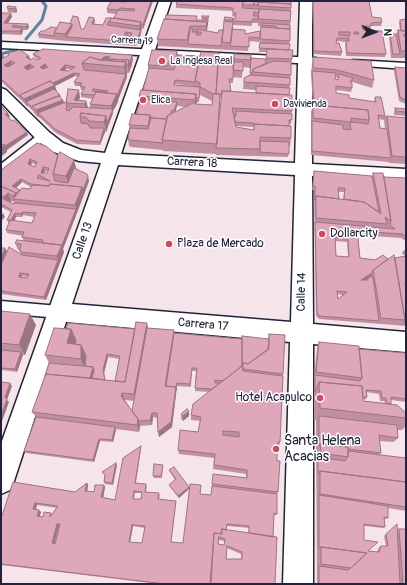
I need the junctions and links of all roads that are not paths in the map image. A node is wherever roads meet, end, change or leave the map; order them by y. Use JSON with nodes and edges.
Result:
{"nodes":[{"id":1,"x":165,"y":1,"type":"edge"},
{"id":2,"x":306,"y":1,"type":"edge"},
{"id":3,"x":1,"y":45,"type":"edge"},
{"id":4,"x":147,"y":52,"type":"junction"},
{"id":5,"x":306,"y":60,"type":"junction"},
{"id":6,"x":327,"y":62,"type":"edge"},
{"id":7,"x":343,"y":63,"type":"edge"},
{"id":8,"x":406,"y":66,"type":"edge"},
{"id":9,"x":1,"y":93,"type":"edge"},
{"id":10,"x":43,"y":136,"type":"junction"},
{"id":11,"x":111,"y":159,"type":"junction"},
{"id":12,"x":304,"y":169,"type":"junction"},
{"id":13,"x":1,"y":170,"type":"edge"},
{"id":14,"x":406,"y":176,"type":"edge"},
{"id":15,"x":1,"y":307,"type":"edge"},
{"id":16,"x":59,"y":312,"type":"junction"},
{"id":17,"x":301,"y":333,"type":"junction"},
{"id":18,"x":406,"y":342,"type":"edge"},
{"id":19,"x":1,"y":481,"type":"edge"},
{"id":20,"x":298,"y":584,"type":"edge"}],
"edges":[{"from":1,"to":4,"type":"street","name":"Calle 13"},
{"from":2,"to":5,"type":"street","name":"Calle 14"},
{"from":3,"to":4,"type":"street","name":"Carrera 19"},
{"from":4,"to":5,"type":"street","name":"Carrera 19"},
{"from":4,"to":11,"type":"street","name":"Calle 13"},
{"from":5,"to":6,"type":"street","name":"Carrera 19"},
{"from":5,"to":12,"type":"street","name":"Calle 14"},
{"from":7,"to":8,"type":"street"},
{"from":9,"to":10,"type":"street","name":"Carrera 18"},
{"from":10,"to":11,"type":"street","name":"Carrera 18"},
{"from":10,"to":13,"type":"street"},
{"from":11,"to":12,"type":"street","name":"Carrera 18"},
{"from":11,"to":16,"type":"street","name":"Calle 13"},
{"from":12,"to":14,"type":"street","name":"Carrera 18"},
{"from":12,"to":17,"type":"street","name":"Calle 14"},
{"from":15,"to":16,"type":"street","name":"Carrera 17"},
{"from":16,"to":17,"type":"street","name":"Carrera 17"},
{"from":16,"to":19,"type":"street","name":"Calle 13"},
{"from":17,"to":18,"type":"street","name":"Carrera 17"},
{"from":17,"to":20,"type":"street","name":"Calle 14"}]}
